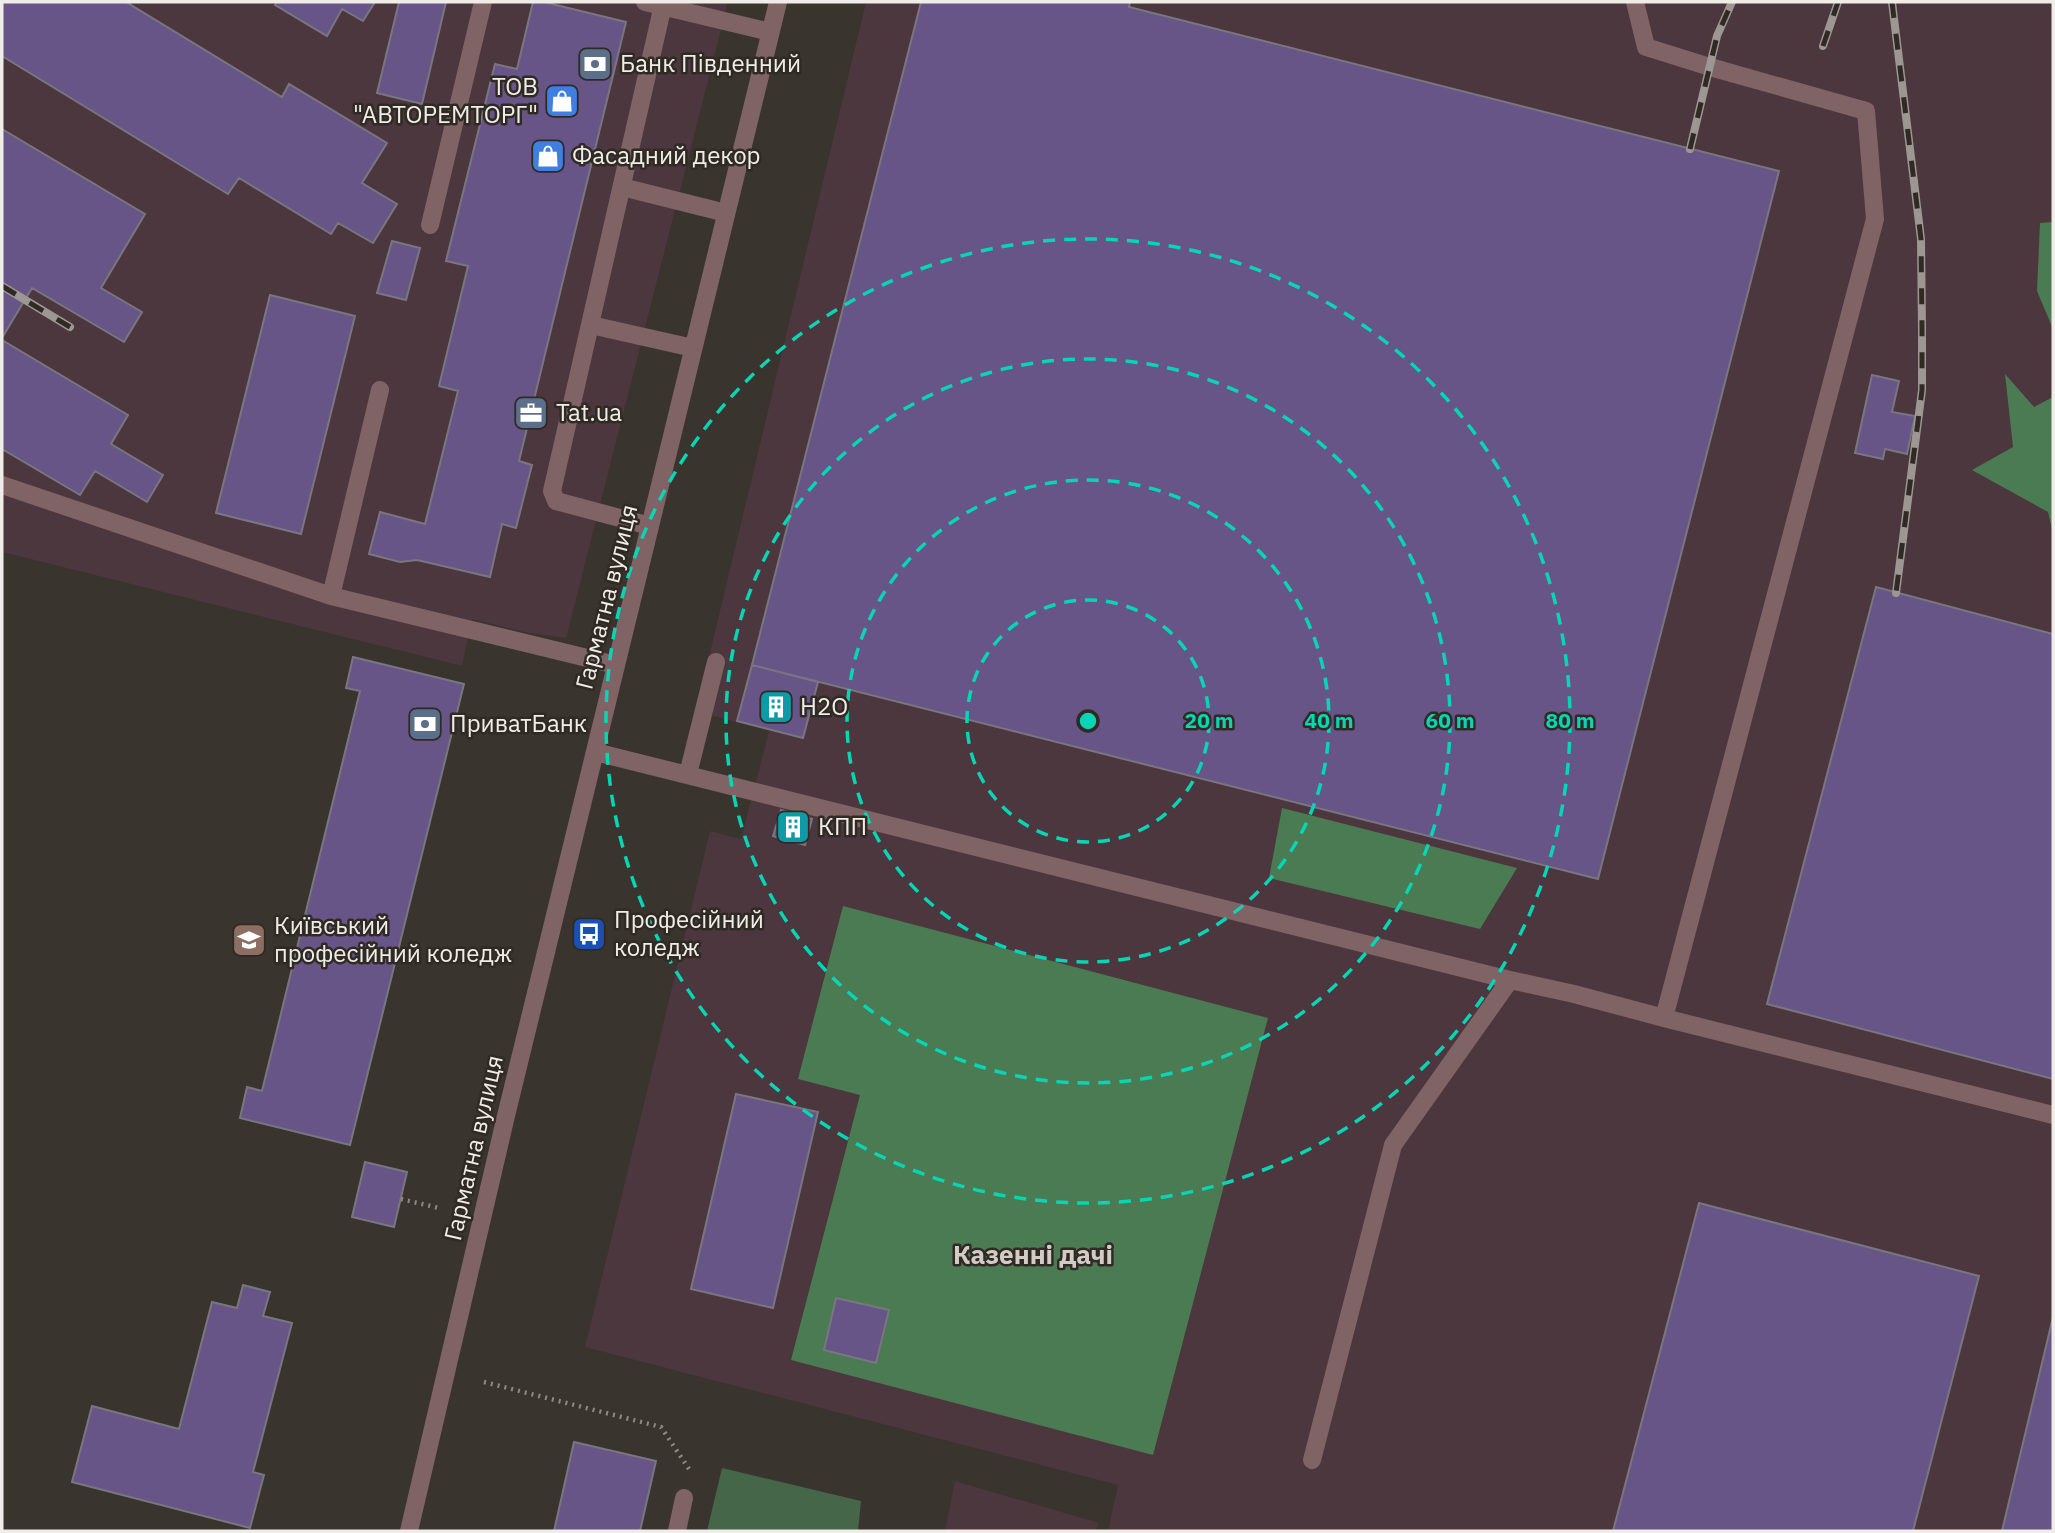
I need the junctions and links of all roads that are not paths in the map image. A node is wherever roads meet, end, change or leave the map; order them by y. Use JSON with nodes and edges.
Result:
{"nodes":[{"id":1,"x":483,"y":2,"type":"edge"},
{"id":2,"x":778,"y":2,"type":"edge"},
{"id":3,"x":1635,"y":2,"type":"edge"},
{"id":4,"x":654,"y":4,"type":"edge"},
{"id":5,"x":770,"y":32,"type":"junction"},
{"id":6,"x":622,"y":187,"type":"junction"},
{"id":7,"x":726,"y":213,"type":"junction"},
{"id":8,"x":430,"y":225,"type":"dead end"},
{"id":9,"x":591,"y":325,"type":"junction"},
{"id":10,"x":693,"y":348,"type":"junction"},
{"id":11,"x":380,"y":390,"type":"dead end"},
{"id":12,"x":2,"y":485,"type":"edge"},
{"id":13,"x":650,"y":526,"type":"junction"},
{"id":14,"x":331,"y":596,"type":"junction"},
{"id":15,"x":716,"y":662,"type":"dead end"},
{"id":16,"x":616,"y":665,"type":"junction"},
{"id":17,"x":595,"y":752,"type":"junction"},
{"id":18,"x":688,"y":774,"type":"junction"},
{"id":19,"x":1510,"y":979,"type":"junction"},
{"id":20,"x":1664,"y":1018,"type":"junction"},
{"id":21,"x":2053,"y":1115,"type":"edge"},
{"id":22,"x":1312,"y":1460,"type":"dead end"},
{"id":23,"x":684,"y":1499,"type":"road end"},
{"id":24,"x":409,"y":1531,"type":"edge"},
{"id":25,"x":677,"y":1531,"type":"edge"}],
"edges":[{"from":1,"to":8,"type":"street"},
{"from":2,"to":5,"type":"street","name":"Гарматна вулиця"},
{"from":3,"to":20,"type":"street"},
{"from":4,"to":5,"type":"street"},
{"from":4,"to":6,"type":"street"},
{"from":5,"to":7,"type":"street","name":"Гарматна вулиця"},
{"from":6,"to":7,"type":"street"},
{"from":6,"to":9,"type":"street"},
{"from":7,"to":10,"type":"street","name":"Гарматна вулиця"},
{"from":9,"to":10,"type":"street"},
{"from":9,"to":13,"type":"street"},
{"from":10,"to":13,"type":"street","name":"Гарматна вулиця"},
{"from":11,"to":14,"type":"street"},
{"from":12,"to":14,"type":"street"},
{"from":13,"to":16,"type":"street","name":"Гарматна вулиця"},
{"from":14,"to":16,"type":"street"},
{"from":15,"to":18,"type":"street"},
{"from":16,"to":17,"type":"street","name":"Гарматна вулиця"},
{"from":17,"to":18,"type":"street"},
{"from":17,"to":24,"type":"street","name":"Гарматна вулиця"},
{"from":18,"to":19,"type":"street"},
{"from":19,"to":20,"type":"street"},
{"from":19,"to":22,"type":"street"},
{"from":20,"to":21,"type":"street"},
{"from":23,"to":25,"type":"street"}]}
